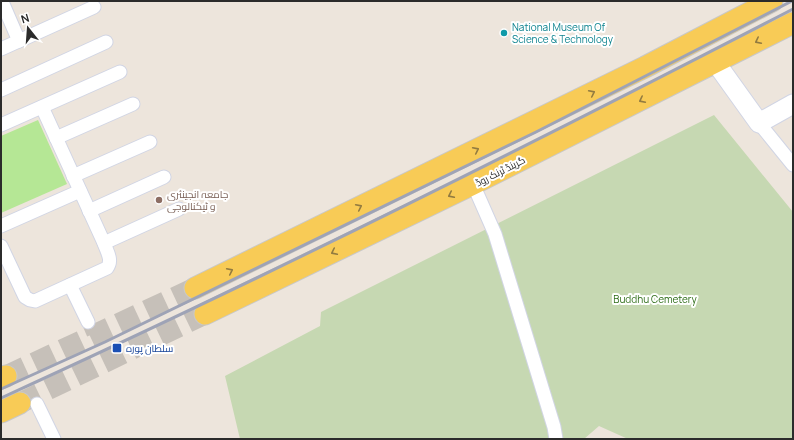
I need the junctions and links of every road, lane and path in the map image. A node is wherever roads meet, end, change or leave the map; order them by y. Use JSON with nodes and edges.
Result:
{"nodes":[{"id":1,"x":772,"y":1,"type":"edge"},
{"id":2,"x":4,"y":3,"type":"edge"},
{"id":3,"x":94,"y":7,"type":"dead end"},
{"id":4,"x":793,"y":23,"type":"edge"},
{"id":5,"x":19,"y":41,"type":"junction"},
{"id":6,"x":106,"y":42,"type":"dead end"},
{"id":7,"x":1,"y":49,"type":"edge"},
{"id":8,"x":716,"y":63,"type":"junction"},
{"id":9,"x":120,"y":72,"type":"dead end"},
{"id":10,"x":1,"y":90,"type":"edge"},
{"id":11,"x":133,"y":104,"type":"dead end"},
{"id":12,"x":793,"y":104,"type":"edge"},
{"id":13,"x":42,"y":107,"type":"junction"},
{"id":14,"x":759,"y":123,"type":"junction"},
{"id":15,"x":1,"y":125,"type":"edge"},
{"id":16,"x":56,"y":138,"type":"junction"},
{"id":17,"x":150,"y":142,"type":"dead end"},
{"id":18,"x":793,"y":165,"type":"edge"},
{"id":19,"x":73,"y":176,"type":"junction"},
{"id":20,"x":164,"y":177,"type":"dead end"},
{"id":21,"x":473,"y":184,"type":"junction"},
{"id":22,"x":80,"y":191,"type":"junction"},
{"id":23,"x":179,"y":210,"type":"dead end"},
{"id":24,"x":89,"y":211,"type":"junction"},
{"id":25,"x":1,"y":226,"type":"edge"},
{"id":26,"x":104,"y":243,"type":"junction"},
{"id":27,"x":1,"y":246,"type":"edge"},
{"id":28,"x":70,"y":285,"type":"junction"},
{"id":29,"x":195,"y":288,"type":"tunnel mouth"},
{"id":30,"x":205,"y":314,"type":"tunnel mouth"},
{"id":31,"x":88,"y":322,"type":"tunnel mouth"},
{"id":32,"x":28,"y":403,"type":"joint"},
{"id":33,"x":1,"y":412,"type":"edge"},
{"id":34,"x":54,"y":439,"type":"edge"},
{"id":35,"x":556,"y":439,"type":"edge"}],
"edges":[{"from":29,"to":1,"type":"main road","one_way":true},
{"from":2,"to":5,"type":"street"},
{"from":3,"to":5,"type":"street"},
{"from":4,"to":8,"type":"main road","name":"گرینڈ ٹرنک روڈ","one_way":true},
{"from":5,"to":7,"type":"street"},
{"from":6,"to":10,"type":"street"},
{"from":8,"to":14,"type":"street"},
{"from":8,"to":21,"type":"main road","name":"گرینڈ ٹرنک روڈ","one_way":true},
{"from":9,"to":13,"type":"street"},
{"from":11,"to":16,"type":"street"},
{"from":12,"to":14,"type":"street"},
{"from":13,"to":15,"type":"street"},
{"from":13,"to":16,"type":"street"},
{"from":14,"to":18,"type":"street"},
{"from":16,"to":19,"type":"street"},
{"from":17,"to":19,"type":"street"},
{"from":19,"to":22,"type":"street"},
{"from":20,"to":24,"type":"street"},
{"from":21,"to":30,"type":"main road","name":"گرینڈ ٹرنک روڈ","one_way":true},
{"from":21,"to":35,"type":"street"},
{"from":22,"to":24,"type":"street"},
{"from":22,"to":25,"type":"street"},
{"from":23,"to":26,"type":"street"},
{"from":24,"to":26,"type":"street"},
{"from":26,"to":28,"type":"street"},
{"from":27,"to":28,"type":"street"},
{"from":28,"to":31,"type":"street"},
{"from":32,"to":33,"type":"main road"},
{"from":32,"to":34,"type":"street"}]}
